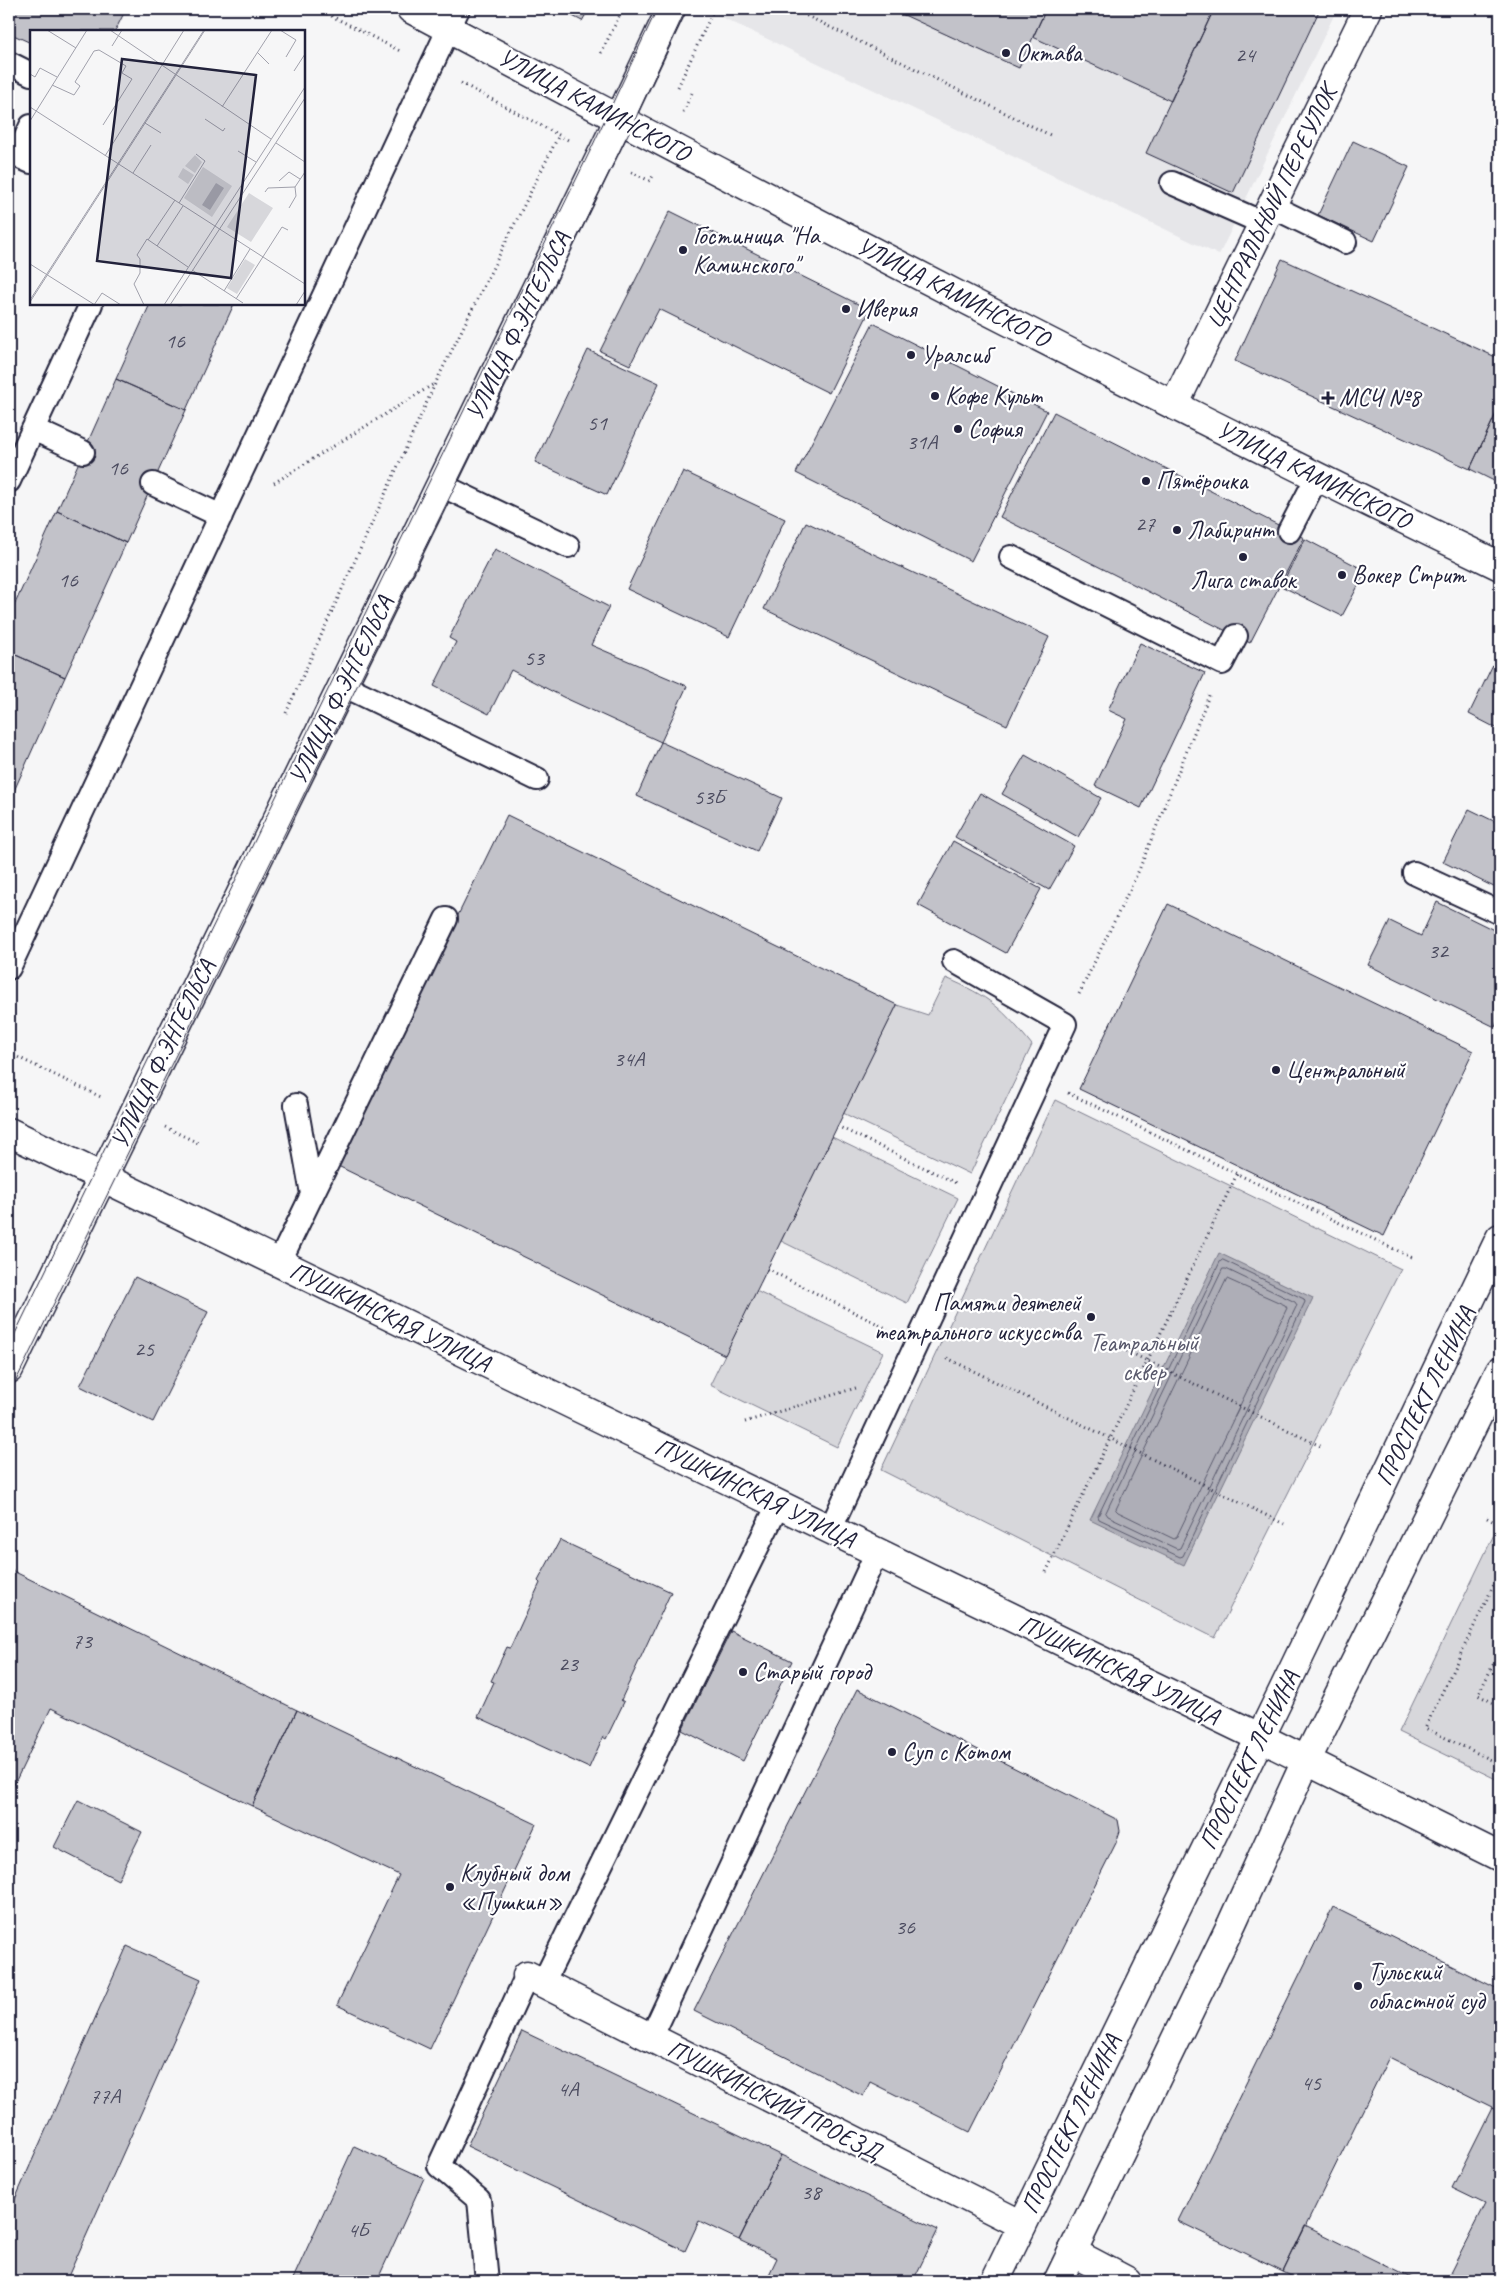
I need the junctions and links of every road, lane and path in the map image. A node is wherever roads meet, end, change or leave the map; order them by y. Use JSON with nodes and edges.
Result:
{"nodes":[{"id":1,"x":318,"y":9,"type":"edge"},
{"id":2,"x":411,"y":9,"type":"edge"},
{"id":3,"x":623,"y":9,"type":"edge"},
{"id":4,"x":670,"y":9,"type":"edge"},
{"id":5,"x":714,"y":9,"type":"edge"},
{"id":6,"x":793,"y":9,"type":"edge"},
{"id":7,"x":1368,"y":9,"type":"edge"},
{"id":8,"x":454,"y":19,"type":"edge"},
{"id":9,"x":601,"y":53,"type":"dead end"},
{"id":10,"x":9,"y":63,"type":"edge"},
{"id":11,"x":431,"y":67,"type":"junction"},
{"id":12,"x":30,"y":74,"type":"edge"},
{"id":13,"x":678,"y":87,"type":"dead end"},
{"id":14,"x":619,"y":119,"type":"junction"},
{"id":15,"x":30,"y":128,"type":"edge"},
{"id":16,"x":559,"y":135,"type":"junction"},
{"id":17,"x":1050,"y":135,"type":"dead end"},
{"id":18,"x":601,"y":157,"type":"junction"},
{"id":19,"x":30,"y":162,"type":"edge"},
{"id":20,"x":650,"y":181,"type":"dead end"},
{"id":21,"x":1172,"y":183,"type":"dead end"},
{"id":22,"x":1267,"y":214,"type":"junction"},
{"id":23,"x":1345,"y":242,"type":"dead end"},
{"id":24,"x":91,"y":305,"type":"edge"},
{"id":25,"x":435,"y":384,"type":"junction"},
{"id":26,"x":1174,"y":405,"type":"junction"},
{"id":27,"x":33,"y":429,"type":"junction"},
{"id":28,"x":83,"y":452,"type":"dead end"},
{"id":29,"x":1317,"y":477,"type":"junction"},
{"id":30,"x":9,"y":481,"type":"edge"},
{"id":31,"x":153,"y":484,"type":"dead end"},
{"id":32,"x":441,"y":484,"type":"junction"},
{"id":33,"x":270,"y":485,"type":"dead end"},
{"id":34,"x":221,"y":516,"type":"junction"},
{"id":35,"x":1289,"y":531,"type":"dead end"},
{"id":36,"x":568,"y":546,"type":"dead end"},
{"id":37,"x":1011,"y":557,"type":"dead end"},
{"id":38,"x":1500,"y":566,"type":"edge"},
{"id":39,"x":1236,"y":636,"type":"dead end"},
{"id":40,"x":1222,"y":663,"type":"junction"},
{"id":41,"x":343,"y":685,"type":"junction"},
{"id":42,"x":283,"y":720,"type":"dead end"},
{"id":43,"x":537,"y":780,"type":"dead end"},
{"id":44,"x":1414,"y":873,"type":"dead end"},
{"id":45,"x":1500,"y":913,"type":"edge"},
{"id":46,"x":446,"y":919,"type":"dead end"},
{"id":47,"x":954,"y":961,"type":"dead end"},
{"id":48,"x":9,"y":968,"type":"edge"},
{"id":49,"x":1065,"y":1024,"type":"junction"},
{"id":50,"x":1074,"y":1096,"type":"dead end"},
{"id":51,"x":296,"y":1106,"type":"dead end"},
{"id":52,"x":837,"y":1126,"type":"dead end"},
{"id":53,"x":9,"y":1132,"type":"edge"},
{"id":54,"x":1237,"y":1174,"type":"junction"},
{"id":55,"x":103,"y":1178,"type":"junction"},
{"id":56,"x":312,"y":1194,"type":"junction"},
{"id":57,"x":984,"y":1197,"type":"junction"},
{"id":58,"x":1500,"y":1238,"type":"edge"},
{"id":59,"x":1415,"y":1259,"type":"dead end"},
{"id":60,"x":279,"y":1263,"type":"junction"},
{"id":61,"x":767,"y":1269,"type":"dead end"},
{"id":62,"x":917,"y":1343,"type":"junction"},
{"id":63,"x":1113,"y":1344,"type":"dead end"},
{"id":64,"x":1146,"y":1361,"type":"junction"},
{"id":65,"x":9,"y":1369,"type":"edge"},
{"id":66,"x":1500,"y":1371,"type":"edge"},
{"id":67,"x":902,"y":1374,"type":"junction"},
{"id":68,"x":745,"y":1422,"type":"dead end"},
{"id":69,"x":1110,"y":1437,"type":"junction"},
{"id":70,"x":1322,"y":1447,"type":"dead end"},
{"id":71,"x":778,"y":1505,"type":"junction"},
{"id":72,"x":1487,"y":1518,"type":"dead end"},
{"id":73,"x":1284,"y":1524,"type":"dead end"},
{"id":74,"x":1500,"y":1525,"type":"edge"},
{"id":75,"x":830,"y":1530,"type":"junction"},
{"id":76,"x":877,"y":1552,"type":"junction"},
{"id":77,"x":1046,"y":1572,"type":"dead end"},
{"id":78,"x":1500,"y":1572,"type":"edge"},
{"id":79,"x":1500,"y":1650,"type":"edge"},
{"id":80,"x":1500,"y":1706,"type":"edge"},
{"id":81,"x":1259,"y":1738,"type":"junction"},
{"id":82,"x":1306,"y":1761,"type":"junction"},
{"id":83,"x":1500,"y":1764,"type":"edge"},
{"id":84,"x":1500,"y":1857,"type":"edge"},
{"id":85,"x":535,"y":1979,"type":"junction"},
{"id":86,"x":651,"y":2038,"type":"junction"},
{"id":87,"x":1022,"y":2225,"type":"junction"},
{"id":88,"x":1072,"y":2252,"type":"junction"},
{"id":89,"x":487,"y":2281,"type":"edge"},
{"id":90,"x":995,"y":2281,"type":"edge"},
{"id":91,"x":1058,"y":2281,"type":"edge"},
{"id":92,"x":1127,"y":2281,"type":"edge"}],
"edges":[{"from":1,"to":11,"type":"path"},
{"from":2,"to":8,"type":"street","name":"УЛИЦА КАМИНСКОГО"},
{"from":3,"to":9,"type":"path"},
{"from":4,"to":14,"type":"street","name":"УЛИЦА Ф.ЭНГЕЛЬСА"},
{"from":5,"to":13,"type":"path"},
{"from":6,"to":17,"type":"path"},
{"from":7,"to":22,"type":"street","name":"ЦЕНТРАЛЬНЫЙ ПЕРЕУЛОК"},
{"from":8,"to":11,"type":"lane"},
{"from":8,"to":14,"type":"street","name":"УЛИЦА КАМИНСКОГО"},
{"from":10,"to":12,"type":"lane"},
{"from":11,"to":16,"type":"path"},
{"from":11,"to":34,"type":"lane"},
{"from":14,"to":18,"type":"street","name":"УЛИЦА Ф.ЭНГЕЛЬСА"},
{"from":14,"to":26,"type":"street","name":"УЛИЦА КАМИНСКОГО"},
{"from":15,"to":19,"type":"lane"},
{"from":16,"to":18,"type":"path"},
{"from":16,"to":25,"type":"path"},
{"from":18,"to":20,"type":"path"},
{"from":18,"to":32,"type":"street","name":"УЛИЦА Ф.ЭНГЕЛЬСА"},
{"from":21,"to":22,"type":"lane"},
{"from":22,"to":23,"type":"lane"},
{"from":22,"to":26,"type":"street","name":"ЦЕНТРАЛЬНЫЙ ПЕРЕУЛОК"},
{"from":24,"to":27,"type":"lane"},
{"from":25,"to":33,"type":"path"},
{"from":25,"to":42,"type":"path"},
{"from":26,"to":29,"type":"street","name":"УЛИЦА КАМИНСКОГО"},
{"from":27,"to":28,"type":"lane"},
{"from":27,"to":30,"type":"lane"},
{"from":29,"to":35,"type":"lane"},
{"from":29,"to":38,"type":"street","name":"УЛИЦА КАМИНСКОГО"},
{"from":31,"to":34,"type":"lane"},
{"from":32,"to":36,"type":"lane"},
{"from":32,"to":41,"type":"street","name":"УЛИЦА Ф.ЭНГЕЛЬСА"},
{"from":34,"to":48,"type":"lane"},
{"from":37,"to":40,"type":"lane"},
{"from":39,"to":40,"type":"lane"},
{"from":40,"to":49,"type":"path"},
{"from":41,"to":43,"type":"lane"},
{"from":41,"to":55,"type":"street","name":"УЛИЦА Ф.ЭНГЕЛЬСА"},
{"from":44,"to":45,"type":"lane"},
{"from":46,"to":56,"type":"lane"},
{"from":47,"to":49,"type":"lane"},
{"from":49,"to":57,"type":"lane"},
{"from":50,"to":54,"type":"path"},
{"from":51,"to":56,"type":"lane"},
{"from":52,"to":57,"type":"path"},
{"from":53,"to":55,"type":"street","name":"ПУШКИНСКАЯ УЛИЦА"},
{"from":54,"to":59,"type":"path"},
{"from":54,"to":64,"type":"path"},
{"from":55,"to":60,"type":"street","name":"ПУШКИНСКАЯ УЛИЦА"},
{"from":55,"to":65,"type":"street","name":"УЛИЦА Ф.ЭНГЕЛЬСА"},
{"from":56,"to":60,"type":"lane"},
{"from":57,"to":62,"type":"lane"},
{"from":58,"to":81,"type":"street","name":"ПРОСПЕКТ ЛЕНИНА"},
{"from":60,"to":71,"type":"street","name":"ПУШКИНСКАЯ УЛИЦА"},
{"from":61,"to":62,"type":"path"},
{"from":62,"to":67,"type":"lane"},
{"from":62,"to":69,"type":"path"},
{"from":63,"to":64,"type":"path"},
{"from":64,"to":69,"type":"path"},
{"from":64,"to":70,"type":"path"},
{"from":66,"to":82,"type":"street","name":"ПРОСПЕКТ ЛЕНИНА"},
{"from":67,"to":68,"type":"path"},
{"from":67,"to":75,"type":"lane"},
{"from":69,"to":73,"type":"path"},
{"from":69,"to":77,"type":"path"},
{"from":71,"to":75,"type":"street","name":"ПУШКИНСКАЯ УЛИЦА"},
{"from":71,"to":85,"type":"lane"},
{"from":72,"to":74,"type":"path"},
{"from":75,"to":76,"type":"street","name":"ПУШКИНСКАЯ УЛИЦА"},
{"from":76,"to":81,"type":"street","name":"ПУШКИНСКАЯ УЛИЦА"},
{"from":76,"to":86,"type":"lane"},
{"from":78,"to":83,"type":"path"},
{"from":79,"to":80,"type":"path"},
{"from":81,"to":82,"type":"street","name":"ПУШКИНСКАЯ УЛИЦА"},
{"from":81,"to":87,"type":"street","name":"ПРОСПЕКТ ЛЕНИНА"},
{"from":82,"to":84,"type":"street","name":"ПУШКИНСКАЯ УЛИЦА"},
{"from":82,"to":88,"type":"street","name":"ПРОСПЕКТ ЛЕНИНА"},
{"from":85,"to":86,"type":"street","name":"ПУШКИНСКИЙ ПРОЕЗД"},
{"from":85,"to":89,"type":"lane"},
{"from":86,"to":87,"type":"street","name":"ПУШКИНСКИЙ ПРОЕЗД"},
{"from":87,"to":90,"type":"street","name":"ПРОСПЕКТ ЛЕНИНА"},
{"from":88,"to":91,"type":"street","name":"ПРОСПЕКТ ЛЕНИНА"},
{"from":88,"to":92,"type":"street"}]}
